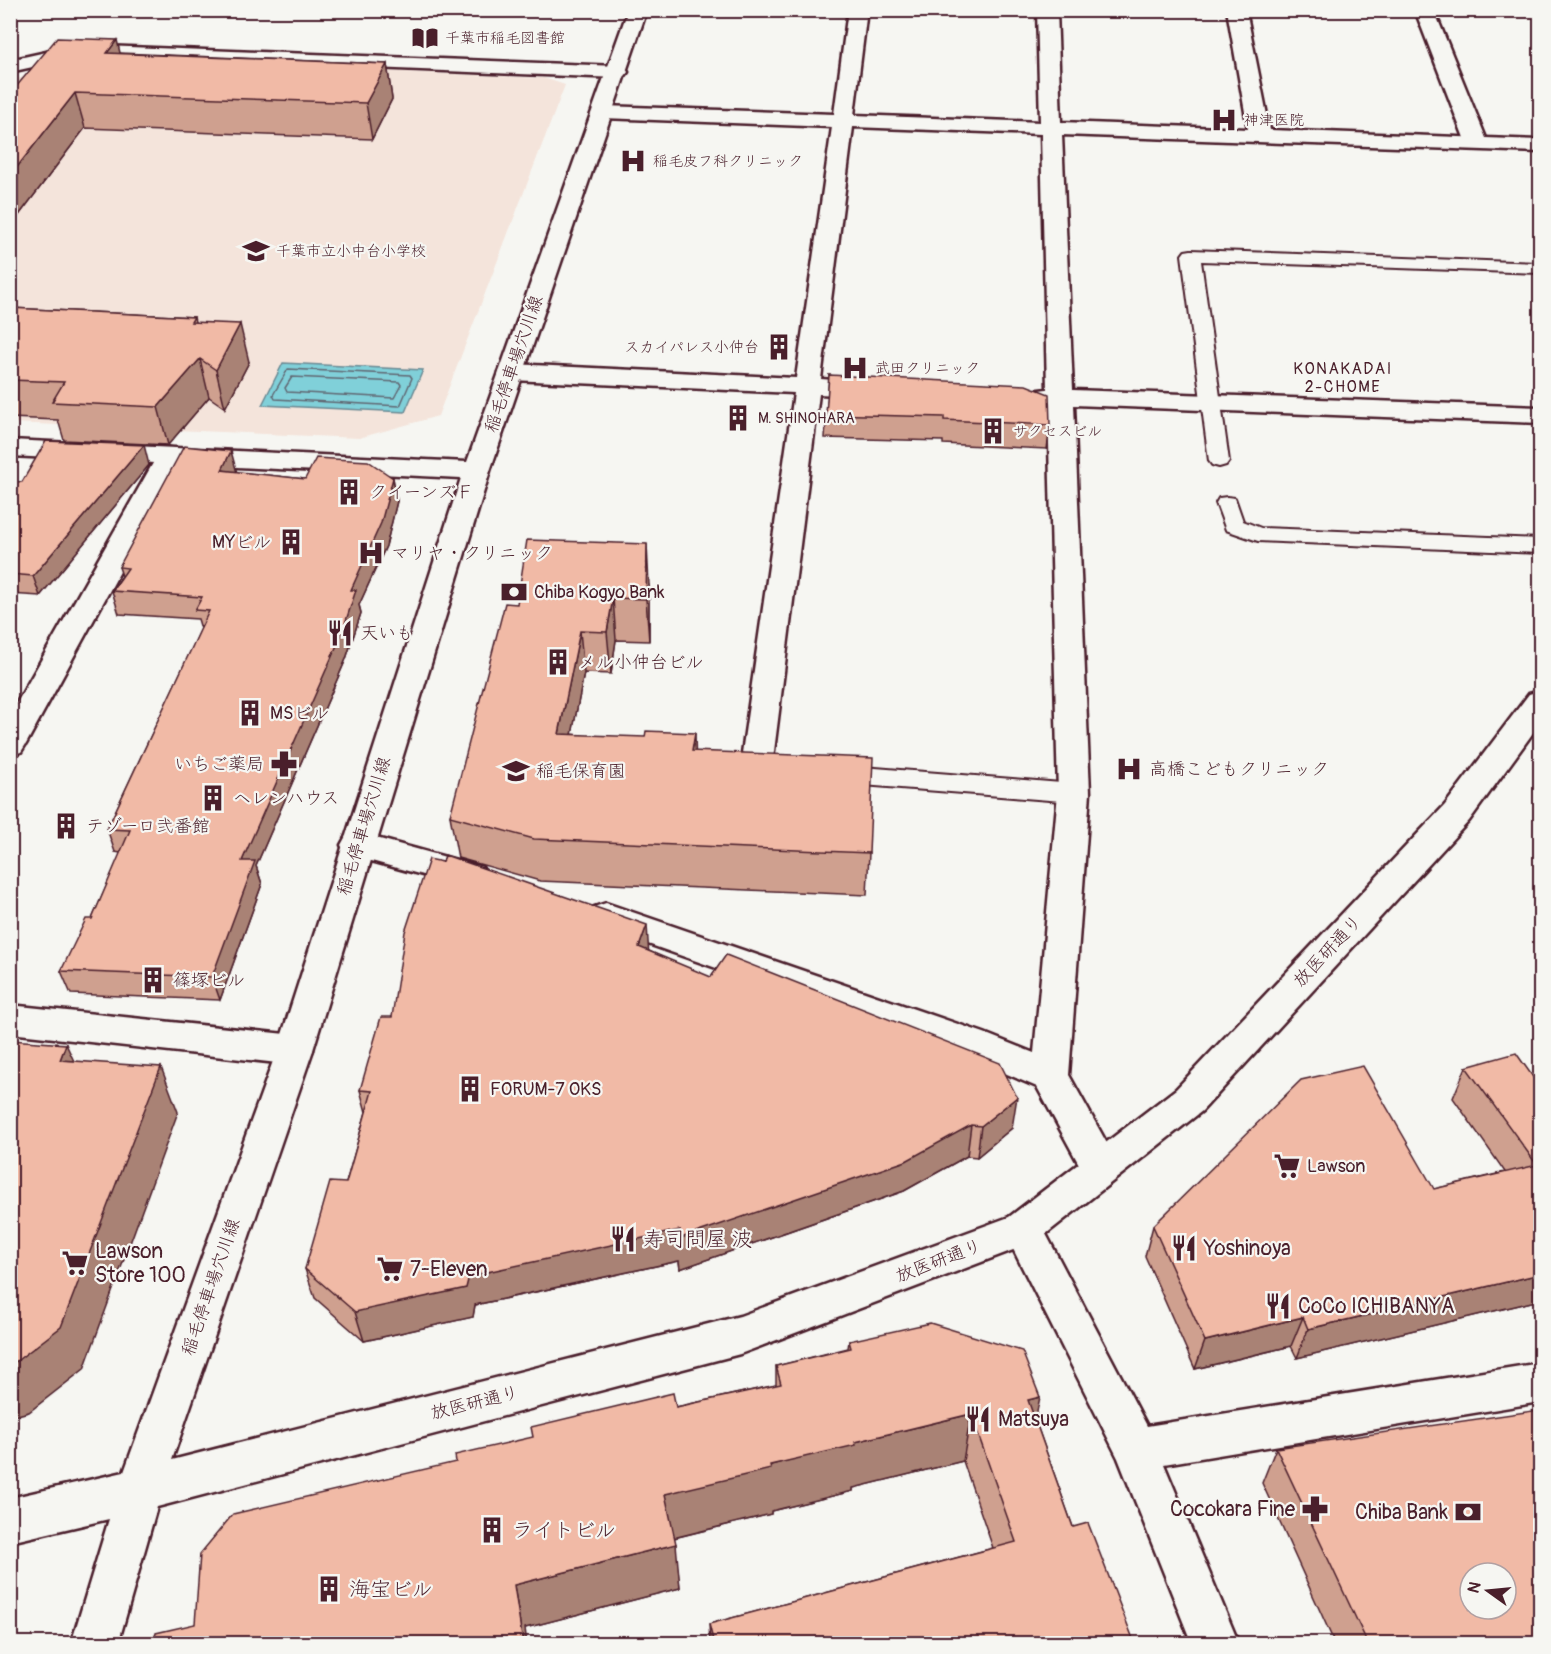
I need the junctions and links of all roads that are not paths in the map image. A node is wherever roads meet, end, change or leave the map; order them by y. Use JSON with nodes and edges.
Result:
{"nodes":[{"id":1,"x":638,"y":10,"type":"edge"},
{"id":2,"x":858,"y":10,"type":"edge"},
{"id":3,"x":1047,"y":10,"type":"edge"},
{"id":4,"x":1236,"y":10,"type":"edge"},
{"id":5,"x":1425,"y":10,"type":"edge"},
{"id":6,"x":10,"y":66,"type":"edge"},
{"id":7,"x":618,"y":72,"type":"junction"},
{"id":8,"x":603,"y":112,"type":"junction"},
{"id":9,"x":843,"y":120,"type":"junction"},
{"id":10,"x":1052,"y":128,"type":"junction"},
{"id":11,"x":1260,"y":135,"type":"junction"},
{"id":12,"x":1477,"y":143,"type":"junction"},
{"id":13,"x":1540,"y":146,"type":"edge"},
{"id":14,"x":1540,"y":268,"type":"edge"},
{"id":15,"x":512,"y":372,"type":"junction"},
{"id":16,"x":807,"y":386,"type":"junction"},
{"id":17,"x":899,"y":390,"type":"edge"},
{"id":18,"x":1015,"y":395,"type":"edge"},
{"id":19,"x":1061,"y":397,"type":"junction"},
{"id":20,"x":1212,"y":402,"type":"junction"},
{"id":21,"x":1540,"y":415,"type":"edge"},
{"id":22,"x":10,"y":448,"type":"edge"},
{"id":23,"x":170,"y":456,"type":"junction"},
{"id":24,"x":1219,"y":461,"type":"dead end"},
{"id":25,"x":477,"y":471,"type":"junction"},
{"id":26,"x":1227,"y":503,"type":"dead end"},
{"id":27,"x":1540,"y":546,"type":"edge"},
{"id":28,"x":1540,"y":701,"type":"edge"},
{"id":29,"x":10,"y":744,"type":"edge"},
{"id":30,"x":768,"y":768,"type":"edge"},
{"id":31,"x":815,"y":772,"type":"edge"},
{"id":32,"x":1074,"y":793,"type":"junction"},
{"id":33,"x":358,"y":845,"type":"junction"},
{"id":34,"x":501,"y":885,"type":"edge"},
{"id":35,"x":581,"y":907,"type":"edge"},
{"id":36,"x":10,"y":1019,"type":"edge"},
{"id":37,"x":295,"y":1050,"type":"junction"},
{"id":38,"x":1050,"y":1076,"type":"junction"},
{"id":39,"x":1101,"y":1167,"type":"junction"},
{"id":40,"x":1023,"y":1229,"type":"junction"},
{"id":41,"x":1540,"y":1383,"type":"edge"},
{"id":42,"x":1136,"y":1448,"type":"junction"},
{"id":43,"x":140,"y":1490,"type":"junction"},
{"id":44,"x":10,"y":1520,"type":"edge"},
{"id":45,"x":94,"y":1644,"type":"edge"},
{"id":46,"x":1216,"y":1644,"type":"edge"}],
"edges":[{"from":1,"to":7,"type":"street","name":"稲毛停車場穴川線"},
{"from":2,"to":9,"type":"street"},
{"from":3,"to":10,"type":"street"},
{"from":4,"to":11,"type":"street"},
{"from":5,"to":12,"type":"street"},
{"from":6,"to":7,"type":"street"},
{"from":7,"to":8,"type":"street","name":"稲毛停車場穴川線"},
{"from":8,"to":9,"type":"street"},
{"from":8,"to":15,"type":"street","name":"稲毛停車場穴川線"},
{"from":9,"to":10,"type":"street"},
{"from":9,"to":16,"type":"street"},
{"from":10,"to":11,"type":"street"},
{"from":10,"to":19,"type":"street"},
{"from":11,"to":12,"type":"street"},
{"from":12,"to":13,"type":"street"},
{"from":14,"to":20,"type":"lane"},
{"from":15,"to":16,"type":"street"},
{"from":15,"to":25,"type":"street","name":"稲毛停車場穴川線"},
{"from":16,"to":17,"type":"street"},
{"from":16,"to":30,"type":"street"},
{"from":18,"to":19,"type":"street"},
{"from":19,"to":20,"type":"street"},
{"from":19,"to":32,"type":"street"},
{"from":20,"to":21,"type":"street"},
{"from":20,"to":24,"type":"lane"},
{"from":22,"to":23,"type":"street"},
{"from":23,"to":25,"type":"street"},
{"from":23,"to":29,"type":"street"},
{"from":25,"to":33,"type":"street","name":"稲毛停車場穴川線"},
{"from":26,"to":27,"type":"lane"},
{"from":28,"to":39,"type":"street","name":"放医研通り"},
{"from":31,"to":32,"type":"lane"},
{"from":32,"to":38,"type":"street"},
{"from":33,"to":34,"type":"street"},
{"from":33,"to":37,"type":"street","name":"稲毛停車場穴川線"},
{"from":35,"to":38,"type":"street"},
{"from":36,"to":37,"type":"street"},
{"from":37,"to":43,"type":"street","name":"稲毛停車場穴川線"},
{"from":38,"to":39,"type":"street"},
{"from":39,"to":40,"type":"street","name":"放医研通り"},
{"from":40,"to":42,"type":"street"},
{"from":40,"to":43,"type":"street","name":"放医研通り"},
{"from":41,"to":42,"type":"street"},
{"from":42,"to":46,"type":"street"},
{"from":43,"to":44,"type":"street","name":"放医研通り"},
{"from":43,"to":45,"type":"street","name":"稲毛停車場穴川線"}]}
